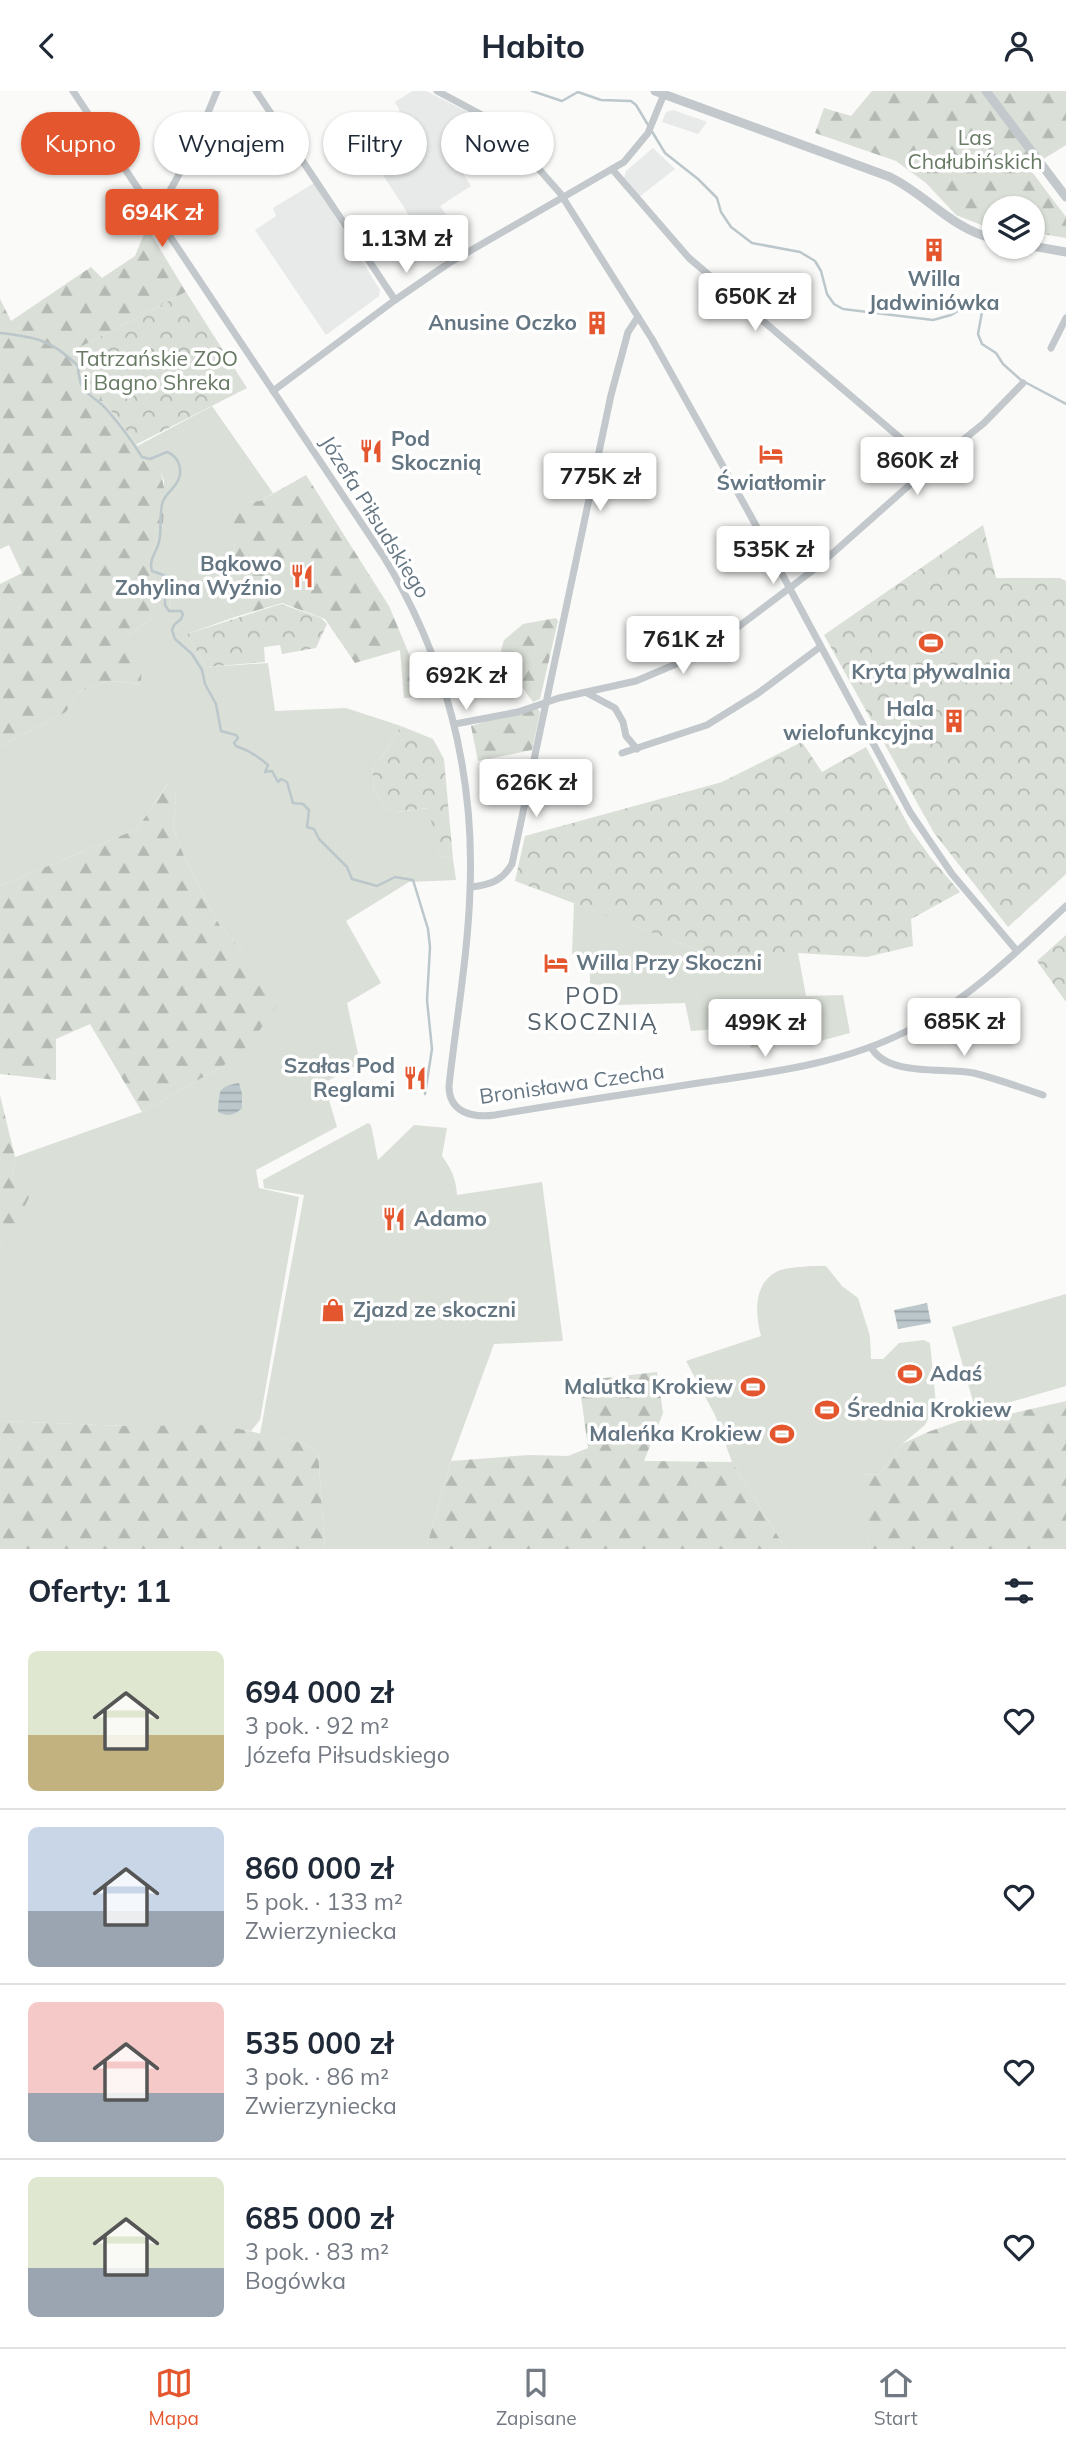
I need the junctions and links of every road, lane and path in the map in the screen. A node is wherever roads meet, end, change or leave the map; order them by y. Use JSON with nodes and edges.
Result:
{"nodes":[{"id":1,"x":73,"y":91,"type":"edge"},
{"id":2,"x":216,"y":91,"type":"edge"},
{"id":3,"x":256,"y":91,"type":"edge"},
{"id":4,"x":437,"y":91,"type":"edge"},
{"id":5,"x":986,"y":91,"type":"edge"},
{"id":6,"x":659,"y":93,"type":"edge"},
{"id":7,"x":612,"y":169,"type":"junction"},
{"id":8,"x":1066,"y":197,"type":"edge"},
{"id":9,"x":562,"y":198,"type":"junction"},
{"id":10,"x":154,"y":211,"type":"junction"},
{"id":11,"x":982,"y":235,"type":"edge"},
{"id":12,"x":1045,"y":248,"type":"edge"},
{"id":13,"x":1065,"y":251,"type":"edge"},
{"id":14,"x":395,"y":300,"type":"junction"},
{"id":15,"x":638,"y":317,"type":"junction"},
{"id":16,"x":1066,"y":318,"type":"edge"},
{"id":17,"x":1051,"y":348,"type":"dead end"},
{"id":18,"x":1023,"y":383,"type":"dead end"},
{"id":19,"x":273,"y":391,"type":"junction"},
{"id":20,"x":932,"y":465,"type":"junction"},
{"id":21,"x":789,"y":587,"type":"junction"},
{"id":22,"x":820,"y":647,"type":"junction"},
{"id":23,"x":587,"y":692,"type":"junction"},
{"id":24,"x":546,"y":702,"type":"junction"},
{"id":25,"x":454,"y":724,"type":"junction"},
{"id":26,"x":637,"y":749,"type":"junction"},
{"id":27,"x":622,"y":753,"type":"dead end"},
{"id":28,"x":471,"y":887,"type":"junction"},
{"id":29,"x":1066,"y":906,"type":"edge"},
{"id":30,"x":1017,"y":951,"type":"junction"},
{"id":31,"x":870,"y":1047,"type":"junction"},
{"id":32,"x":1043,"y":1095,"type":"dead end"},
{"id":33,"x":454,"y":1105,"type":"joint"}],
"edges":[{"from":1,"to":10,"type":"street","name":"Józefa Piłsudskiego"},
{"from":2,"to":10,"type":"street"},
{"from":3,"to":14,"type":"street"},
{"from":4,"to":9,"type":"street"},
{"from":5,"to":8,"type":"street"},
{"from":6,"to":7,"type":"street"},
{"from":6,"to":11,"type":"street"},
{"from":7,"to":9,"type":"street"},
{"from":7,"to":20,"type":"street"},
{"from":9,"to":14,"type":"street"},
{"from":9,"to":15,"type":"street"},
{"from":10,"to":19,"type":"street","name":"Józefa Piłsudskiego"},
{"from":12,"to":13,"type":"street"},
{"from":14,"to":19,"type":"street"},
{"from":15,"to":21,"type":"street"},
{"from":15,"to":24,"type":"street"},
{"from":16,"to":17,"type":"street"},
{"from":18,"to":20,"type":"street"},
{"from":19,"to":25,"type":"street","name":"Józefa Piłsudskiego"},
{"from":20,"to":21,"type":"street"},
{"from":21,"to":22,"type":"street"},
{"from":21,"to":23,"type":"street"},
{"from":22,"to":26,"type":"street"},
{"from":22,"to":30,"type":"street"},
{"from":23,"to":24,"type":"street"},
{"from":23,"to":26,"type":"street"},
{"from":24,"to":25,"type":"street"},
{"from":24,"to":28,"type":"street"},
{"from":25,"to":28,"type":"street","name":"Józefa Piłsudskiego"},
{"from":26,"to":27,"type":"street"},
{"from":28,"to":33,"type":"street","name":"Józefa Piłsudskiego"},
{"from":29,"to":30,"type":"street","name":"Bronisława Czecha"},
{"from":30,"to":31,"type":"street","name":"Bronisława Czecha"},
{"from":31,"to":32,"type":"street"},
{"from":31,"to":33,"type":"street","name":"Bronisława Czecha"}]}
